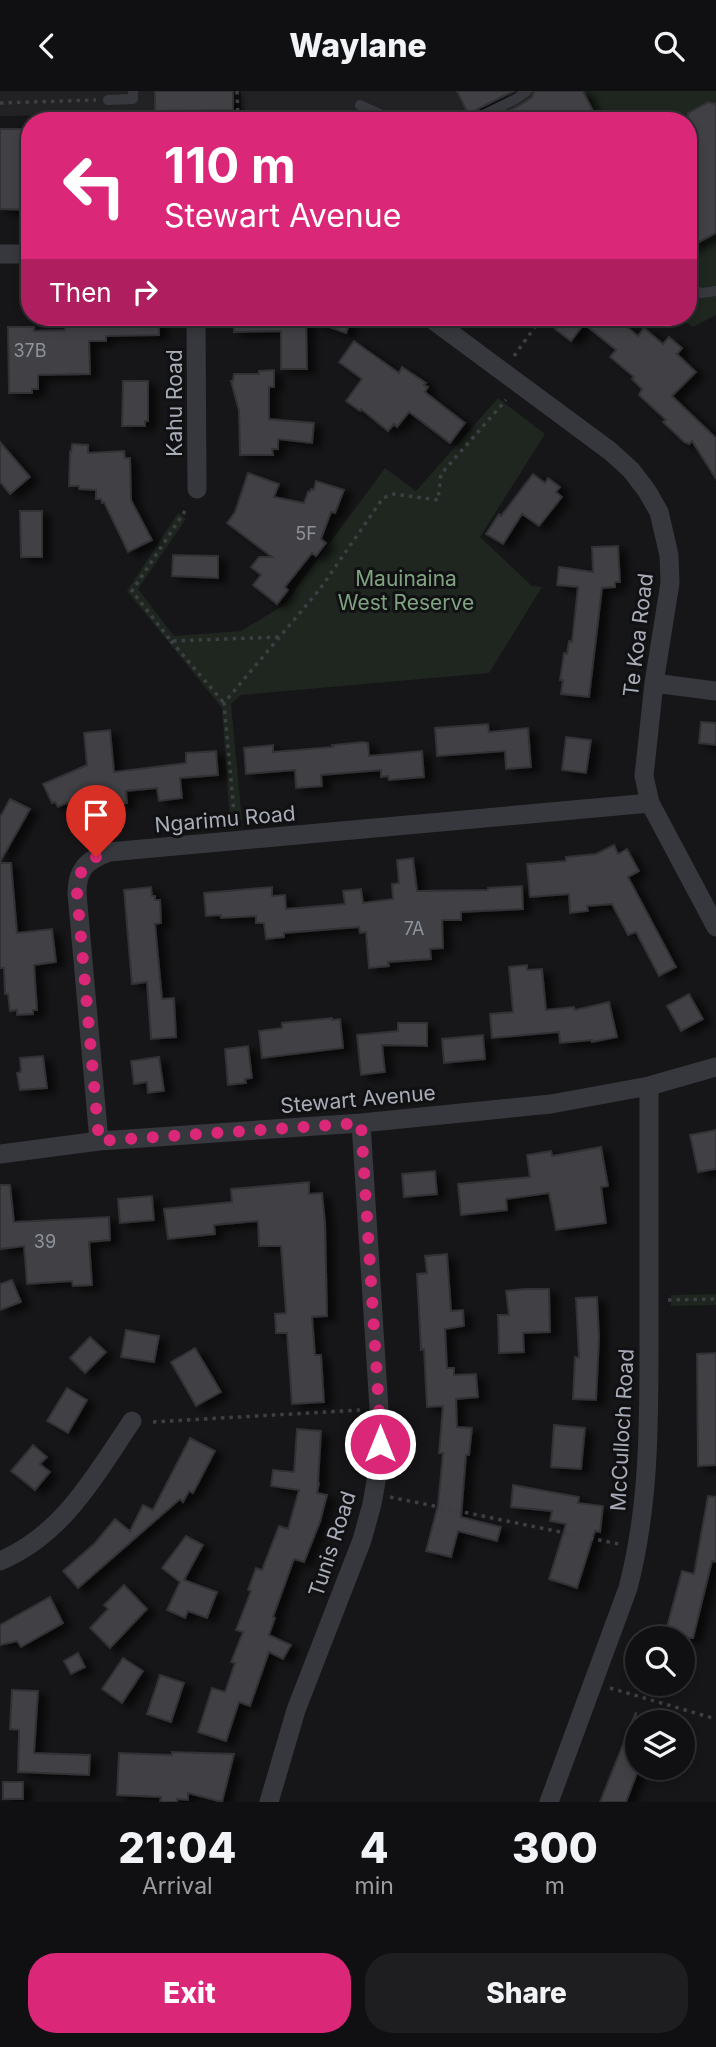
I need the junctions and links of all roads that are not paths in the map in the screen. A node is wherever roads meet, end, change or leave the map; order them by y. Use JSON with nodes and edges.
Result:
{"nodes":[{"id":1,"x":133,"y":91,"type":"edge"},
{"id":2,"x":527,"y":91,"type":"edge"},
{"id":3,"x":108,"y":100,"type":"road end"},
{"id":4,"x":360,"y":106,"type":"dead end"},
{"id":5,"x":374,"y":112,"type":"edge"},
{"id":6,"x":489,"y":112,"type":"edge"},
{"id":7,"x":0,"y":254,"type":"edge"},
{"id":8,"x":21,"y":254,"type":"edge"},
{"id":9,"x":716,"y":291,"type":"edge"},
{"id":10,"x":697,"y":292,"type":"edge"},
{"id":11,"x":197,"y":326,"type":"edge"},
{"id":12,"x":441,"y":326,"type":"edge"},
{"id":13,"x":197,"y":489,"type":"dead end"},
{"id":14,"x":654,"y":683,"type":"junction"},
{"id":15,"x":716,"y":691,"type":"edge"},
{"id":16,"x":650,"y":803,"type":"junction"},
{"id":17,"x":716,"y":927,"type":"edge"},
{"id":18,"x":716,"y":1067,"type":"edge"},
{"id":19,"x":649,"y":1086,"type":"junction"},
{"id":20,"x":361,"y":1123,"type":"junction"},
{"id":21,"x":99,"y":1141,"type":"junction"},
{"id":22,"x":0,"y":1154,"type":"edge"},
{"id":23,"x":132,"y":1421,"type":"dead end"},
{"id":24,"x":0,"y":1561,"type":"edge"},
{"id":25,"x":269,"y":1802,"type":"edge"},
{"id":26,"x":550,"y":1802,"type":"edge"}],
"edges":[{"from":1,"to":3,"type":"lane"},
{"from":2,"to":6,"type":"lane"},
{"from":4,"to":5,"type":"lane"},
{"from":7,"to":8,"type":"street"},
{"from":9,"to":10,"type":"lane"},
{"from":11,"to":13,"type":"street","name":"Kahu Road"},
{"from":12,"to":14,"type":"street","name":"Te Koa Road"},
{"from":14,"to":15,"type":"street"},
{"from":14,"to":16,"type":"street","name":"Te Koa Road"},
{"from":16,"to":17,"type":"street","name":"Te Koa Road"},
{"from":16,"to":21,"type":"street","name":"Ngarimu Road"},
{"from":18,"to":19,"type":"street","name":"Stewart Avenue"},
{"from":19,"to":20,"type":"street","name":"Stewart Avenue"},
{"from":19,"to":26,"type":"street","name":"McCulloch Road"},
{"from":20,"to":21,"type":"street","name":"Stewart Avenue"},
{"from":20,"to":25,"type":"street","name":"Tunis Road"},
{"from":21,"to":22,"type":"street","name":"Stewart Avenue"},
{"from":23,"to":24,"type":"street"}]}
